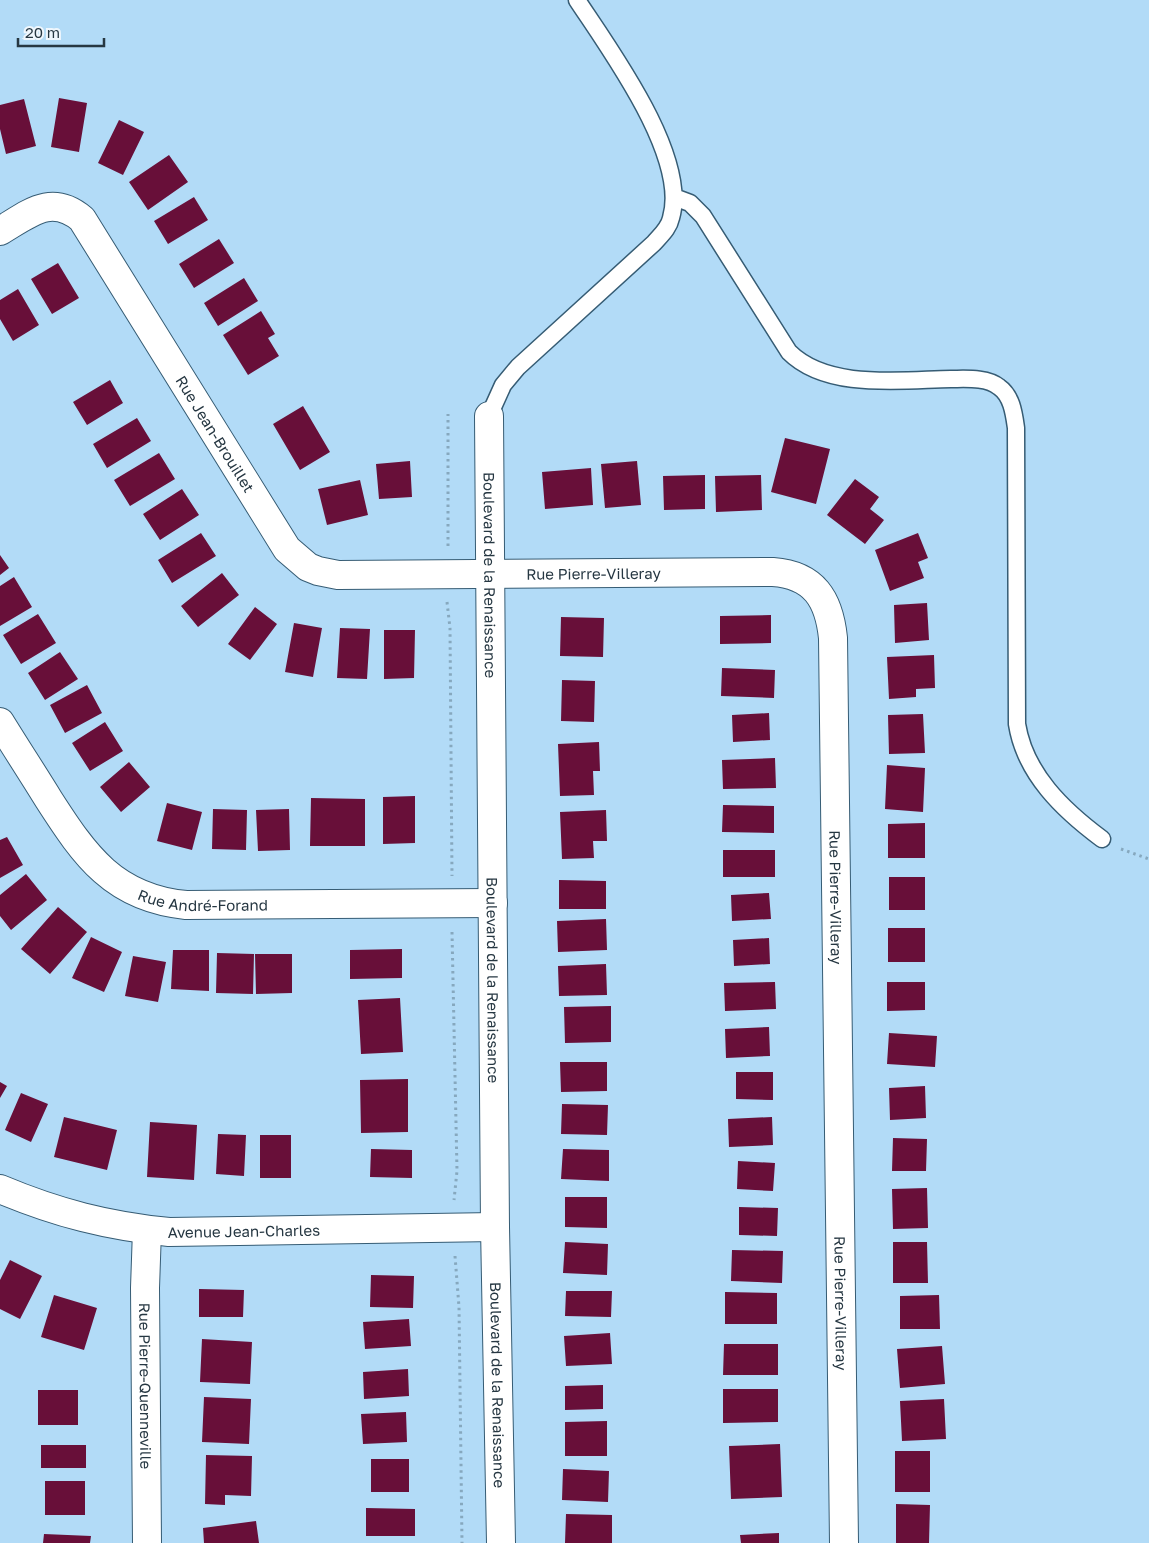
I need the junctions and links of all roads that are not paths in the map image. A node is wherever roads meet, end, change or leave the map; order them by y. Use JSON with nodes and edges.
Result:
{"nodes":[{"id":1,"x":577,"y":0,"type":"edge"},
{"id":2,"x":674,"y":197,"type":"junction"},
{"id":3,"x":0,"y":231,"type":"edge"},
{"id":4,"x":489,"y":416,"type":"joint"},
{"id":5,"x":489,"y":574,"type":"junction"},
{"id":6,"x":0,"y":722,"type":"edge"},
{"id":7,"x":1102,"y":839,"type":"road end"},
{"id":8,"x":493,"y":903,"type":"junction"},
{"id":9,"x":0,"y":1189,"type":"edge"},
{"id":10,"x":495,"y":1227,"type":"junction"},
{"id":11,"x":147,"y":1230,"type":"junction"},
{"id":12,"x":147,"y":1543,"type":"edge"},
{"id":13,"x":501,"y":1543,"type":"edge"},
{"id":14,"x":844,"y":1543,"type":"edge"}],
"edges":[{"from":1,"to":2,"type":"lane"},
{"from":2,"to":4,"type":"lane"},
{"from":2,"to":7,"type":"lane"},
{"from":3,"to":5,"type":"street","name":"Rue Jean-Brouillet"},
{"from":4,"to":5,"type":"street","name":"Boulevard de la Renaissance"},
{"from":5,"to":8,"type":"street","name":"Boulevard de la Renaissance"},
{"from":5,"to":14,"type":"street","name":"Rue Pierre-Villeray"},
{"from":6,"to":8,"type":"street","name":"Rue André-Forand"},
{"from":8,"to":10,"type":"street","name":"Boulevard de la Renaissance"},
{"from":9,"to":11,"type":"street","name":"Avenue Jean-Charles"},
{"from":10,"to":11,"type":"street","name":"Avenue Jean-Charles"},
{"from":10,"to":13,"type":"street","name":"Boulevard de la Renaissance"},
{"from":11,"to":12,"type":"street","name":"Rue Pierre-Quenneville"}]}
